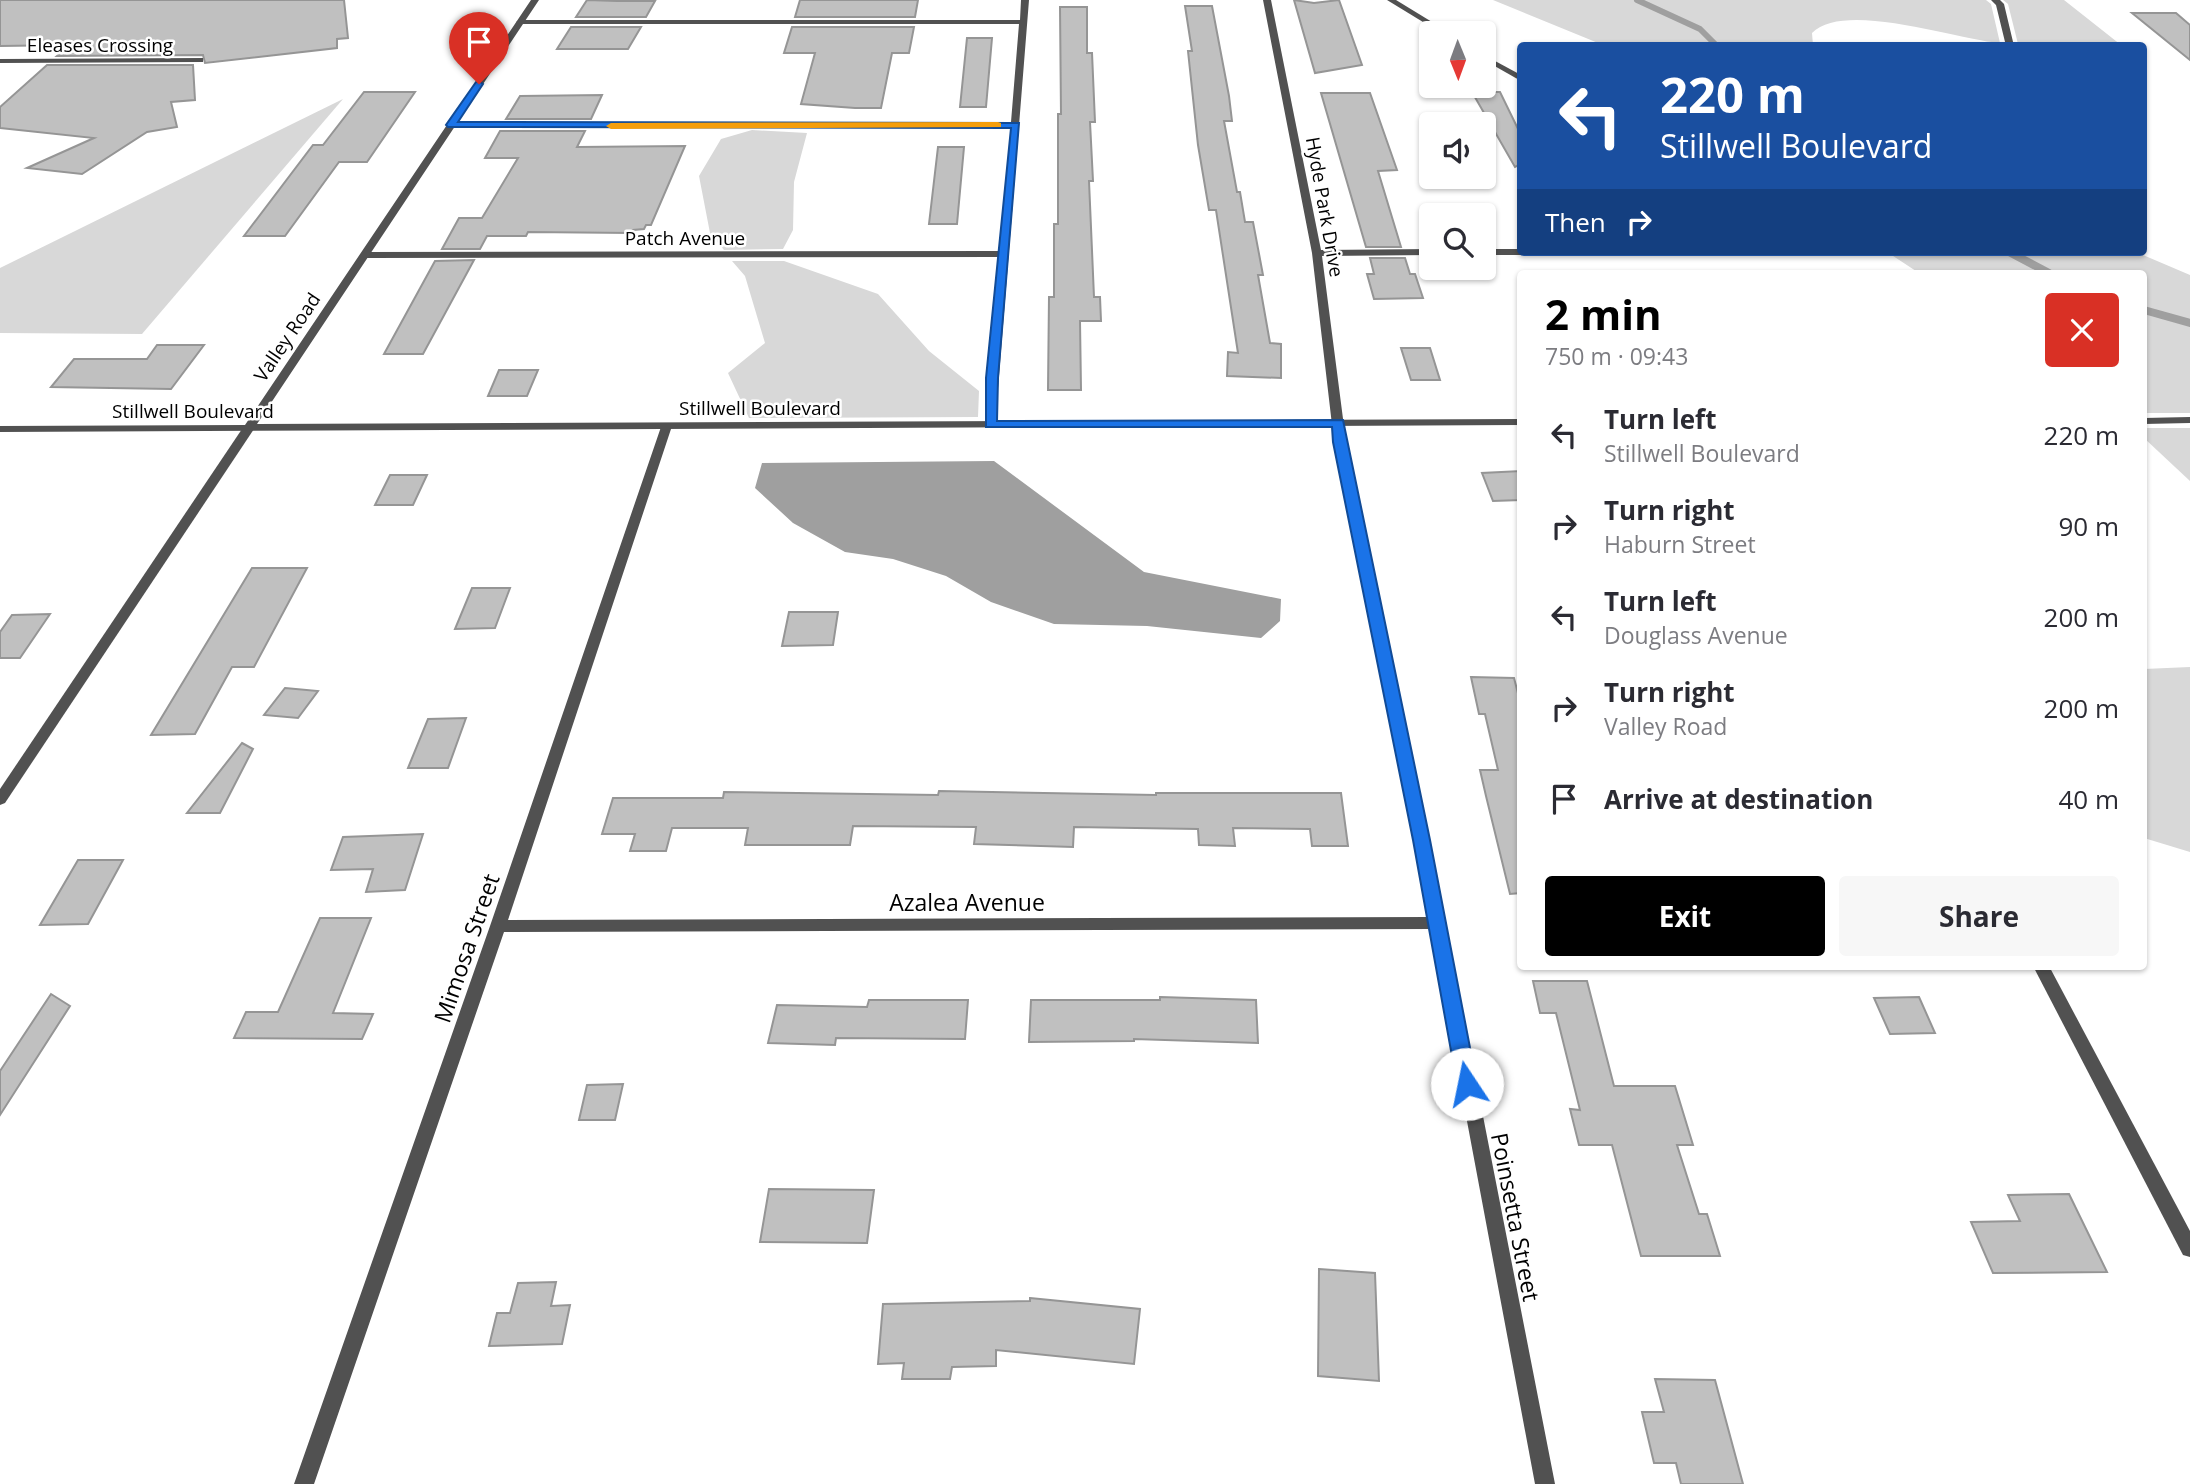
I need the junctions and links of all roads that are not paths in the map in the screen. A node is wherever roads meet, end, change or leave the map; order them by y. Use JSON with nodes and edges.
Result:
{"nodes":[{"id":1,"x":535,"y":0,"type":"edge"},
{"id":2,"x":1025,"y":0,"type":"edge"},
{"id":3,"x":1267,"y":0,"type":"edge"},
{"id":4,"x":1391,"y":0,"type":"edge"},
{"id":5,"x":1995,"y":0,"type":"edge"},
{"id":6,"x":1426,"y":21,"type":"edge"},
{"id":7,"x":520,"y":22,"type":"junction"},
{"id":8,"x":1022,"y":22,"type":"junction"},
{"id":9,"x":2009,"y":42,"type":"edge"},
{"id":10,"x":200,"y":60,"type":"dead end"},
{"id":11,"x":1,"y":62,"type":"edge"},
{"id":12,"x":1496,"y":64,"type":"edge"},
{"id":13,"x":1517,"y":77,"type":"edge"},
{"id":14,"x":451,"y":125,"type":"junction"},
{"id":15,"x":1016,"y":125,"type":"junction"},
{"id":16,"x":1419,"y":252,"type":"edge"},
{"id":17,"x":1496,"y":252,"type":"edge"},
{"id":18,"x":1517,"y":252,"type":"edge"},
{"id":19,"x":1317,"y":253,"type":"junction"},
{"id":20,"x":1005,"y":254,"type":"junction"},
{"id":21,"x":365,"y":256,"type":"junction"},
{"id":22,"x":2190,"y":420,"type":"edge"},
{"id":23,"x":2147,"y":421,"type":"edge"},
{"id":24,"x":1517,"y":422,"type":"edge"},
{"id":25,"x":1339,"y":423,"type":"junction"},
{"id":26,"x":991,"y":425,"type":"junction"},
{"id":27,"x":666,"y":426,"type":"junction"},
{"id":28,"x":0,"y":429,"type":"edge"},
{"id":29,"x":248,"y":429,"type":"junction"},
{"id":30,"x":0,"y":800,"type":"edge"},
{"id":31,"x":1436,"y":923,"type":"junction"},
{"id":32,"x":498,"y":926,"type":"junction"},
{"id":33,"x":2043,"y":970,"type":"edge"},
{"id":34,"x":2190,"y":1249,"type":"edge"},
{"id":35,"x":304,"y":1484,"type":"edge"},
{"id":36,"x":1545,"y":1484,"type":"edge"}],
"edges":[{"from":1,"to":7,"type":"street","name":"Valley Road"},
{"from":2,"to":8,"type":"street"},
{"from":3,"to":19,"type":"street","name":"Hyde Park Drive"},
{"from":4,"to":6,"type":"street"},
{"from":5,"to":9,"type":"street"},
{"from":7,"to":8,"type":"street"},
{"from":7,"to":14,"type":"street","name":"Valley Road"},
{"from":8,"to":15,"type":"street"},
{"from":10,"to":11,"type":"street","name":"Eleases Crossing"},
{"from":12,"to":13,"type":"street"},
{"from":14,"to":15,"type":"street"},
{"from":14,"to":21,"type":"street","name":"Valley Road"},
{"from":15,"to":20,"type":"street"},
{"from":16,"to":19,"type":"street"},
{"from":17,"to":18,"type":"street"},
{"from":19,"to":25,"type":"street","name":"Hyde Park Drive"},
{"from":20,"to":21,"type":"street","name":"Patch Avenue"},
{"from":20,"to":26,"type":"street"},
{"from":21,"to":29,"type":"street","name":"Valley Road"},
{"from":22,"to":23,"type":"street"},
{"from":24,"to":25,"type":"street","name":"Stillwell Boulevard"},
{"from":25,"to":26,"type":"street","name":"Stillwell Boulevard"},
{"from":25,"to":31,"type":"street","name":"Poinsetta Street"},
{"from":26,"to":27,"type":"street","name":"Stillwell Boulevard"},
{"from":27,"to":29,"type":"street","name":"Stillwell Boulevard"},
{"from":27,"to":32,"type":"street","name":"Mimosa Street"},
{"from":28,"to":29,"type":"street","name":"Stillwell Boulevard"},
{"from":29,"to":30,"type":"street","name":"Valley Road"},
{"from":31,"to":32,"type":"street","name":"Azalea Avenue"},
{"from":31,"to":36,"type":"street","name":"Poinsetta Street"},
{"from":32,"to":35,"type":"street","name":"Mimosa Street"},
{"from":33,"to":34,"type":"street"}]}
